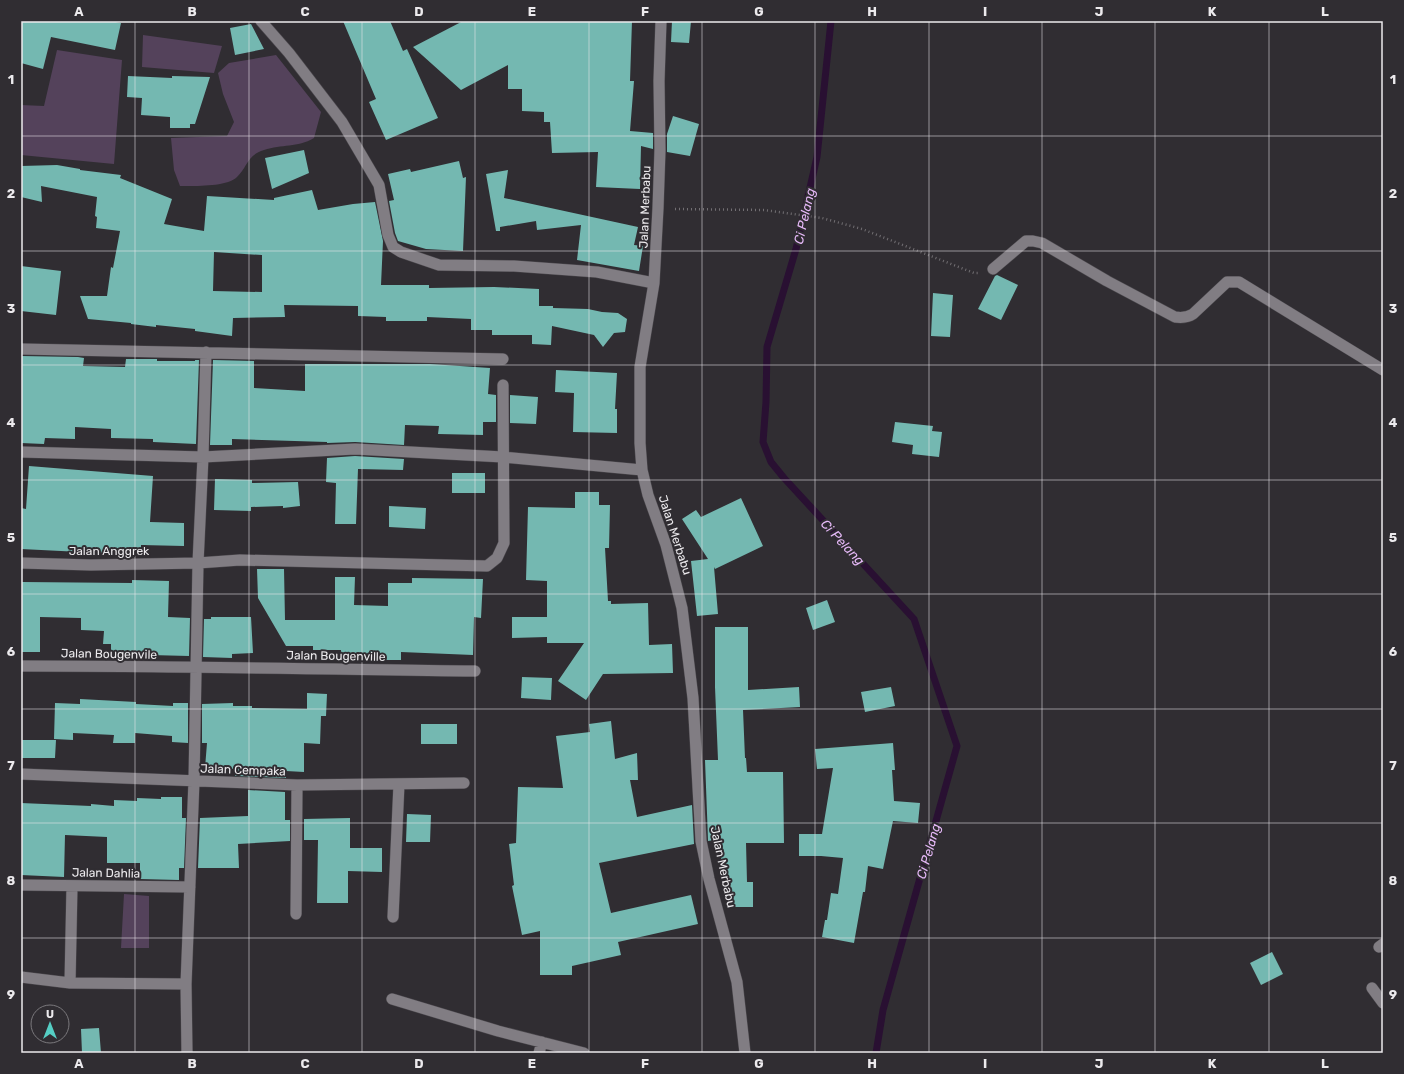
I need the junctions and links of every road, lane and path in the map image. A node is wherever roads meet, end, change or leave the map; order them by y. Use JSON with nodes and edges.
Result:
{"nodes":[{"id":1,"x":260,"y":21,"type":"edge"},
{"id":2,"x":661,"y":21,"type":"edge"},
{"id":3,"x":658,"y":208,"type":"junction"},
{"id":4,"x":993,"y":269,"type":"joint"},
{"id":5,"x":654,"y":284,"type":"junction"},
{"id":6,"x":21,"y":349,"type":"edge"},
{"id":7,"x":206,"y":352,"type":"junction"},
{"id":8,"x":503,"y":359,"type":"dead end"},
{"id":9,"x":1383,"y":370,"type":"edge"},
{"id":10,"x":503,"y":385,"type":"dead end"},
{"id":11,"x":21,"y":452,"type":"edge"},
{"id":12,"x":203,"y":457,"type":"junction"},
{"id":13,"x":503,"y":457,"type":"junction"},
{"id":14,"x":642,"y":470,"type":"junction"},
{"id":15,"x":21,"y":563,"type":"edge"},
{"id":16,"x":198,"y":563,"type":"junction"},
{"id":17,"x":21,"y":666,"type":"edge"},
{"id":18,"x":196,"y":668,"type":"junction"},
{"id":19,"x":475,"y":671,"type":"dead end"},
{"id":20,"x":21,"y":774,"type":"edge"},
{"id":21,"x":194,"y":781,"type":"junction"},
{"id":22,"x":399,"y":784,"type":"junction"},
{"id":23,"x":464,"y":784,"type":"dead end"},
{"id":24,"x":297,"y":785,"type":"junction"},
{"id":25,"x":21,"y":885,"type":"edge"},
{"id":26,"x":72,"y":886,"type":"junction"},
{"id":27,"x":190,"y":887,"type":"junction"},
{"id":28,"x":296,"y":914,"type":"dead end"},
{"id":29,"x":393,"y":917,"type":"dead end"},
{"id":30,"x":21,"y":976,"type":"edge"},
{"id":31,"x":70,"y":983,"type":"junction"},
{"id":32,"x":186,"y":984,"type":"junction"},
{"id":33,"x":1372,"y":988,"type":"dead end"},
{"id":34,"x":392,"y":999,"type":"dead end"},
{"id":35,"x":1383,"y":1003,"type":"edge"},
{"id":36,"x":540,"y":1048,"type":"edge"},
{"id":37,"x":186,"y":1053,"type":"edge"},
{"id":38,"x":584,"y":1053,"type":"edge"},
{"id":39,"x":745,"y":1053,"type":"edge"}],
"edges":[{"from":1,"to":5,"type":"street"},
{"from":2,"to":3,"type":"street","name":"Jalan Merbabu"},
{"from":3,"to":4,"type":"path"},
{"from":3,"to":5,"type":"street","name":"Jalan Merbabu"},
{"from":4,"to":9,"type":"street"},
{"from":5,"to":14,"type":"street","name":"Jalan Merbabu"},
{"from":6,"to":7,"type":"street"},
{"from":7,"to":8,"type":"street"},
{"from":7,"to":12,"type":"street"},
{"from":10,"to":13,"type":"street","name":"Jalan Anggrek"},
{"from":11,"to":12,"type":"street"},
{"from":12,"to":13,"type":"street"},
{"from":12,"to":16,"type":"street"},
{"from":13,"to":14,"type":"street"},
{"from":13,"to":16,"type":"street","name":"Jalan Anggrek"},
{"from":14,"to":39,"type":"street","name":"Jalan Merbabu"},
{"from":15,"to":16,"type":"street","name":"Jalan Anggrek"},
{"from":16,"to":18,"type":"street"},
{"from":17,"to":18,"type":"street","name":"Jalan Bougenvile"},
{"from":18,"to":19,"type":"street","name":"Jalan Bougenville"},
{"from":18,"to":21,"type":"street"},
{"from":20,"to":21,"type":"street","name":"Jalan Cempaka"},
{"from":21,"to":24,"type":"street","name":"Jalan Cempaka"},
{"from":21,"to":27,"type":"street"},
{"from":22,"to":23,"type":"street","name":"Jalan Cempaka"},
{"from":22,"to":24,"type":"street","name":"Jalan Cempaka"},
{"from":22,"to":29,"type":"street"},
{"from":24,"to":28,"type":"street"},
{"from":25,"to":26,"type":"street","name":"Jalan Dahlia"},
{"from":26,"to":27,"type":"street","name":"Jalan Dahlia"},
{"from":26,"to":31,"type":"street"},
{"from":27,"to":32,"type":"street"},
{"from":30,"to":31,"type":"street"},
{"from":31,"to":32,"type":"street"},
{"from":32,"to":37,"type":"street"},
{"from":33,"to":35,"type":"street"},
{"from":34,"to":36,"type":"street"},
{"from":36,"to":38,"type":"street"}]}
